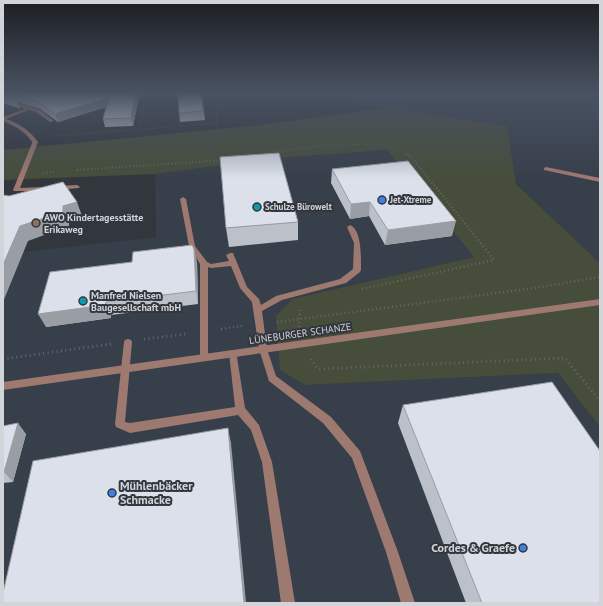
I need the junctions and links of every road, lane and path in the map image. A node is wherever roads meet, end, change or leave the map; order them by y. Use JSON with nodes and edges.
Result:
{"nodes":[{"id":1,"x":8,"y":121,"type":"edge"},
{"id":2,"x":141,"y":121,"type":"edge"},
{"id":3,"x":217,"y":121,"type":"edge"},
{"id":4,"x":140,"y":128,"type":"junction"},
{"id":5,"x":34,"y":140,"type":"junction"},
{"id":6,"x":259,"y":154,"type":"edge"},
{"id":7,"x":227,"y":159,"type":"edge"},
{"id":8,"x":546,"y":169,"type":"dead end"},
{"id":9,"x":77,"y":170,"type":"dead end"},
{"id":10,"x":54,"y":172,"type":"dead end"},
{"id":11,"x":22,"y":174,"type":"junction"},
{"id":12,"x":600,"y":180,"type":"edge"},
{"id":13,"x":77,"y":187,"type":"dead end"},
{"id":14,"x":183,"y":199,"type":"dead end"},
{"id":15,"x":350,"y":227,"type":"dead end"},
{"id":16,"x":204,"y":264,"type":"junction"},
{"id":17,"x":600,"y":277,"type":"edge"},
{"id":18,"x":355,"y":290,"type":"dead end"},
{"id":19,"x":600,"y":302,"type":"edge"},
{"id":20,"x":257,"y":310,"type":"junction"},
{"id":21,"x":259,"y":324,"type":"junction"},
{"id":22,"x":204,"y":331,"type":"junction"},
{"id":23,"x":128,"y":342,"type":"junction"},
{"id":24,"x":263,"y":349,"type":"junction"},
{"id":25,"x":233,"y":353,"type":"junction"},
{"id":26,"x":204,"y":357,"type":"junction"},
{"id":27,"x":3,"y":359,"type":"edge"},
{"id":28,"x":124,"y":368,"type":"junction"},
{"id":29,"x":318,"y":369,"type":"dead end"},
{"id":30,"x":3,"y":386,"type":"edge"},
{"id":31,"x":600,"y":401,"type":"edge"},
{"id":32,"x":240,"y":410,"type":"junction"},
{"id":33,"x":288,"y":603,"type":"edge"},
{"id":34,"x":408,"y":603,"type":"edge"}],
"edges":[{"from":1,"to":5,"type":"street"},
{"from":2,"to":4,"type":"path"},
{"from":3,"to":4,"type":"path"},
{"from":4,"to":5,"type":"path"},
{"from":5,"to":11,"type":"street"},
{"from":6,"to":18,"type":"path"},
{"from":7,"to":9,"type":"path"},
{"from":8,"to":12,"type":"street"},
{"from":10,"to":11,"type":"path"},
{"from":11,"to":13,"type":"street"},
{"from":14,"to":16,"type":"street"},
{"from":15,"to":20,"type":"street"},
{"from":16,"to":20,"type":"street"},
{"from":16,"to":22,"type":"street"},
{"from":17,"to":21,"type":"path"},
{"from":19,"to":24,"type":"street","name":"LÜNEBURGER SCHANZE"},
{"from":20,"to":21,"type":"street"},
{"from":21,"to":22,"type":"path"},
{"from":21,"to":24,"type":"street"},
{"from":22,"to":23,"type":"path"},
{"from":22,"to":26,"type":"street"},
{"from":23,"to":27,"type":"path"},
{"from":23,"to":28,"type":"street"},
{"from":24,"to":25,"type":"street","name":"LÜNEBURGER SCHANZE"},
{"from":24,"to":34,"type":"street"},
{"from":25,"to":26,"type":"street","name":"LÜNEBURGER SCHANZE"},
{"from":25,"to":32,"type":"street"},
{"from":26,"to":28,"type":"street","name":"LÜNEBURGER SCHANZE"},
{"from":28,"to":30,"type":"street","name":"LÜNEBURGER SCHANZE"},
{"from":28,"to":32,"type":"street"},
{"from":29,"to":31,"type":"path"},
{"from":32,"to":33,"type":"street"}]}
